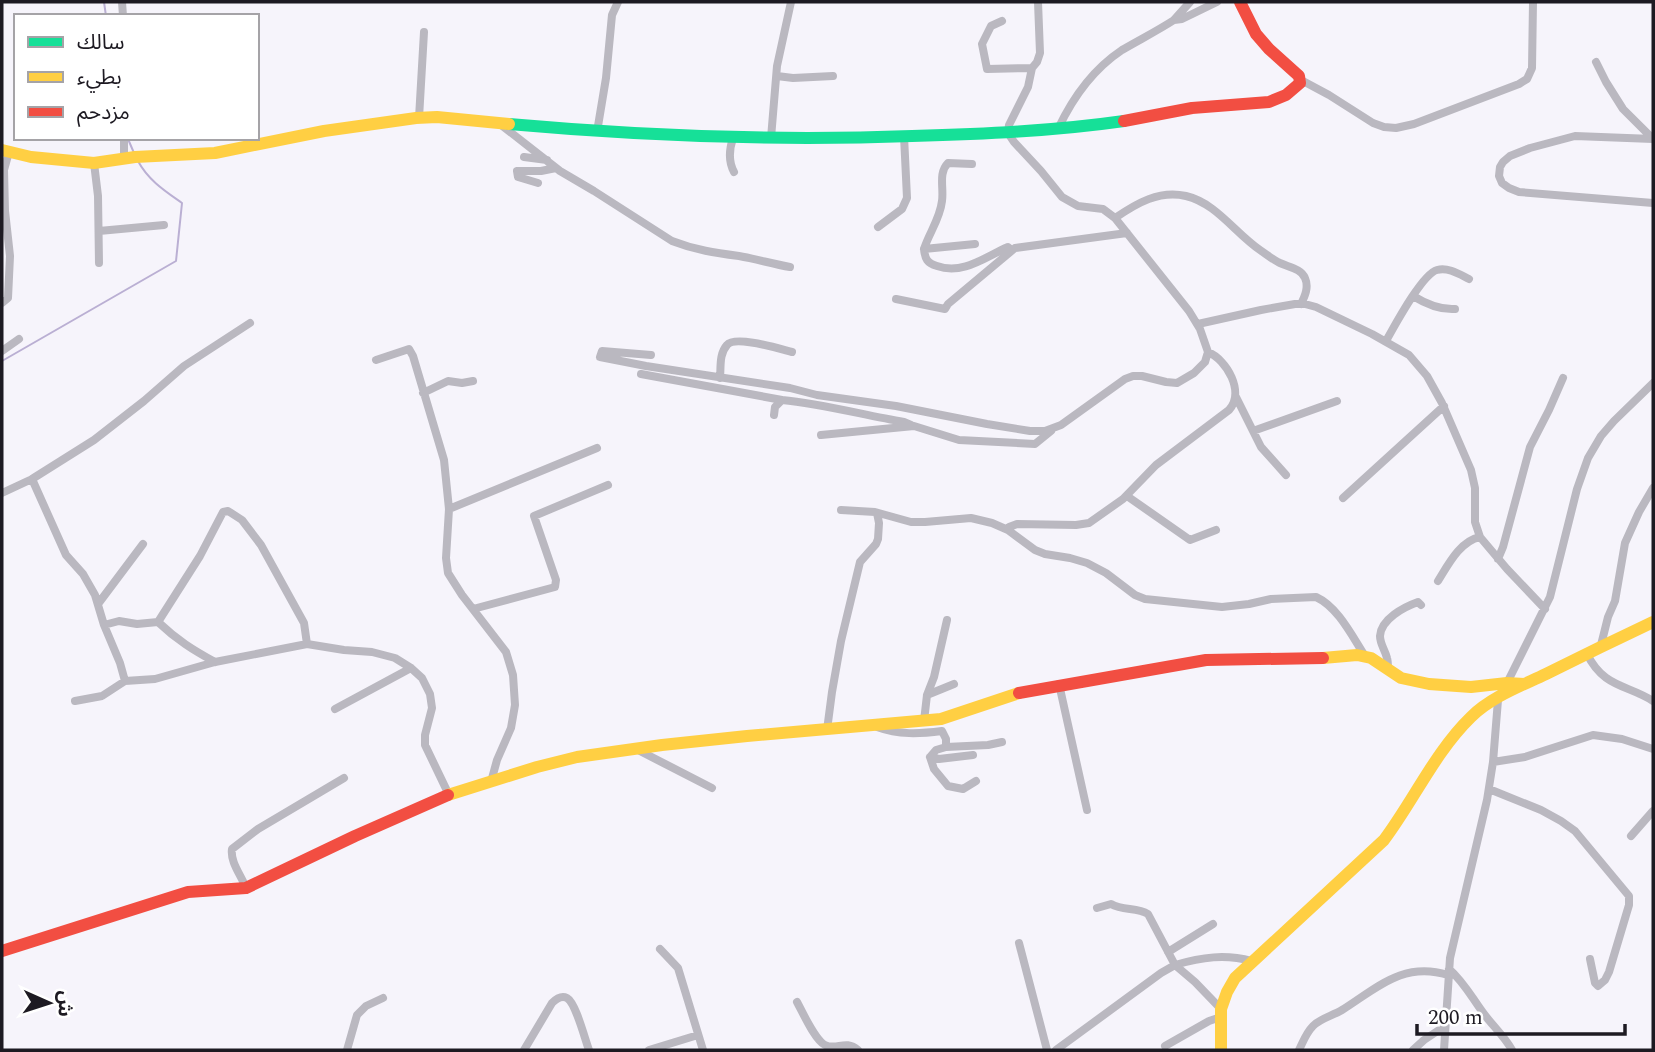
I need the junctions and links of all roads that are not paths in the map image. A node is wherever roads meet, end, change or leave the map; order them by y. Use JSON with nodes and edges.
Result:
{"nodes":[{"id":1,"x":618,"y":2,"type":"edge"},
{"id":2,"x":791,"y":2,"type":"edge"},
{"id":3,"x":1038,"y":2,"type":"edge"},
{"id":4,"x":1190,"y":2,"type":"edge"},
{"id":5,"x":1217,"y":2,"type":"edge"},
{"id":6,"x":1240,"y":2,"type":"edge"},
{"id":7,"x":1533,"y":2,"type":"edge"},
{"id":8,"x":1174,"y":20,"type":"junction"},
{"id":9,"x":1002,"y":21,"type":"dead end"},
{"id":10,"x":424,"y":32,"type":"dead end"},
{"id":11,"x":1596,"y":62,"type":"dead end"},
{"id":12,"x":1032,"y":68,"type":"junction"},
{"id":13,"x":777,"y":76,"type":"junction"},
{"id":14,"x":833,"y":76,"type":"dead end"},
{"id":15,"x":1301,"y":80,"type":"junction"},
{"id":16,"x":419,"y":118,"type":"junction"},
{"id":17,"x":498,"y":122,"type":"junction"},
{"id":18,"x":1058,"y":129,"type":"junction"},
{"id":19,"x":597,"y":132,"type":"junction"},
{"id":20,"x":1008,"y":133,"type":"junction"},
{"id":21,"x":904,"y":136,"type":"junction"},
{"id":22,"x":733,"y":138,"type":"junction"},
{"id":23,"x":771,"y":138,"type":"junction"},
{"id":24,"x":124,"y":140,"type":"edge"},
{"id":25,"x":6,"y":151,"type":"edge"},
{"id":26,"x":523,"y":157,"type":"dead end"},
{"id":27,"x":127,"y":158,"type":"junction"},
{"id":28,"x":547,"y":160,"type":"junction"},
{"id":29,"x":94,"y":163,"type":"junction"},
{"id":30,"x":972,"y":164,"type":"dead end"},
{"id":31,"x":556,"y":167,"type":"junction"},
{"id":32,"x":734,"y":172,"type":"dead end"},
{"id":33,"x":538,"y":183,"type":"dead end"},
{"id":34,"x":1653,"y":203,"type":"edge"},
{"id":35,"x":1115,"y":218,"type":"junction"},
{"id":36,"x":164,"y":225,"type":"dead end"},
{"id":37,"x":878,"y":226,"type":"dead end"},
{"id":38,"x":99,"y":230,"type":"junction"},
{"id":39,"x":1127,"y":233,"type":"junction"},
{"id":40,"x":975,"y":244,"type":"dead end"},
{"id":41,"x":924,"y":249,"type":"junction"},
{"id":42,"x":1011,"y":251,"type":"junction"},
{"id":43,"x":99,"y":263,"type":"dead end"},
{"id":44,"x":790,"y":267,"type":"dead end"},
{"id":45,"x":1469,"y":279,"type":"dead end"},
{"id":46,"x":1413,"y":296,"type":"junction"},
{"id":47,"x":896,"y":299,"type":"dead end"},
{"id":48,"x":2,"y":303,"type":"edge"},
{"id":49,"x":1301,"y":304,"type":"junction"},
{"id":50,"x":1455,"y":309,"type":"dead end"},
{"id":51,"x":250,"y":323,"type":"dead end"},
{"id":52,"x":1198,"y":324,"type":"junction"},
{"id":53,"x":19,"y":339,"type":"dead end"},
{"id":54,"x":1386,"y":341,"type":"junction"},
{"id":55,"x":2,"y":351,"type":"edge"},
{"id":56,"x":792,"y":352,"type":"dead end"},
{"id":57,"x":1208,"y":352,"type":"junction"},
{"id":58,"x":651,"y":355,"type":"dead end"},
{"id":59,"x":376,"y":360,"type":"dead end"},
{"id":60,"x":641,"y":374,"type":"dead end"},
{"id":61,"x":720,"y":378,"type":"junction"},
{"id":62,"x":1563,"y":378,"type":"dead end"},
{"id":63,"x":473,"y":381,"type":"dead end"},
{"id":64,"x":1653,"y":383,"type":"edge"},
{"id":65,"x":423,"y":393,"type":"junction"},
{"id":66,"x":1236,"y":397,"type":"junction"},
{"id":67,"x":782,"y":400,"type":"junction"},
{"id":68,"x":1337,"y":401,"type":"dead end"},
{"id":69,"x":1444,"y":406,"type":"junction"},
{"id":70,"x":774,"y":415,"type":"dead end"},
{"id":71,"x":914,"y":426,"type":"junction"},
{"id":72,"x":1054,"y":429,"type":"junction"},
{"id":73,"x":1253,"y":431,"type":"junction"},
{"id":74,"x":821,"y":435,"type":"dead end"},
{"id":75,"x":597,"y":448,"type":"dead end"},
{"id":76,"x":1286,"y":475,"type":"dead end"},
{"id":77,"x":32,"y":479,"type":"junction"},
{"id":78,"x":608,"y":485,"type":"dead end"},
{"id":79,"x":1653,"y":488,"type":"edge"},
{"id":80,"x":2,"y":493,"type":"edge"},
{"id":81,"x":1127,"y":496,"type":"junction"},
{"id":82,"x":1343,"y":498,"type":"dead end"},
{"id":83,"x":449,"y":509,"type":"junction"},
{"id":84,"x":841,"y":510,"type":"dead end"},
{"id":85,"x":877,"y":513,"type":"junction"},
{"id":86,"x":1008,"y":530,"type":"junction"},
{"id":87,"x":1216,"y":530,"type":"dead end"},
{"id":88,"x":1480,"y":537,"type":"junction"},
{"id":89,"x":143,"y":544,"type":"dead end"},
{"id":90,"x":1497,"y":559,"type":"junction"},
{"id":91,"x":1438,"y":581,"type":"dead end"},
{"id":92,"x":98,"y":604,"type":"junction"},
{"id":93,"x":1421,"y":605,"type":"dead end"},
{"id":94,"x":473,"y":609,"type":"junction"},
{"id":95,"x":1545,"y":609,"type":"junction"},
{"id":96,"x":947,"y":620,"type":"dead end"},
{"id":97,"x":158,"y":622,"type":"junction"},
{"id":98,"x":1653,"y":622,"type":"edge"},
{"id":99,"x":104,"y":625,"type":"junction"},
{"id":100,"x":307,"y":644,"type":"junction"},
{"id":101,"x":1601,"y":648,"type":"junction"},
{"id":102,"x":1587,"y":654,"type":"junction"},
{"id":103,"x":1365,"y":656,"type":"junction"},
{"id":104,"x":215,"y":662,"type":"junction"},
{"id":105,"x":411,"y":668,"type":"junction"},
{"id":106,"x":1388,"y":670,"type":"junction"},
{"id":107,"x":125,"y":681,"type":"junction"},
{"id":108,"x":1507,"y":683,"type":"junction"},
{"id":109,"x":954,"y":684,"type":"dead end"},
{"id":110,"x":1059,"y":684,"type":"junction"},
{"id":111,"x":1524,"y":684,"type":"junction"},
{"id":112,"x":927,"y":695,"type":"junction"},
{"id":113,"x":1499,"y":697,"type":"junction"},
{"id":114,"x":75,"y":701,"type":"dead end"},
{"id":115,"x":1653,"y":701,"type":"edge"},
{"id":116,"x":335,"y":709,"type":"dead end"},
{"id":117,"x":924,"y":722,"type":"junction"},
{"id":118,"x":874,"y":726,"type":"junction"},
{"id":119,"x":827,"y":730,"type":"junction"},
{"id":120,"x":1002,"y":742,"type":"dead end"},
{"id":121,"x":946,"y":747,"type":"junction"},
{"id":122,"x":636,"y":749,"type":"junction"},
{"id":123,"x":1653,"y":749,"type":"edge"},
{"id":124,"x":973,"y":755,"type":"dead end"},
{"id":125,"x":930,"y":757,"type":"junction"},
{"id":126,"x":1493,"y":762,"type":"junction"},
{"id":127,"x":344,"y":778,"type":"dead end"},
{"id":128,"x":976,"y":781,"type":"dead end"},
{"id":129,"x":491,"y":782,"type":"junction"},
{"id":130,"x":712,"y":788,"type":"dead end"},
{"id":131,"x":1489,"y":789,"type":"junction"},
{"id":132,"x":449,"y":794,"type":"junction"},
{"id":133,"x":1087,"y":810,"type":"dead end"},
{"id":134,"x":1653,"y":811,"type":"edge"},
{"id":135,"x":1631,"y":836,"type":"dead end"},
{"id":136,"x":246,"y":888,"type":"junction"},
{"id":137,"x":1097,"y":908,"type":"dead end"},
{"id":138,"x":1213,"y":924,"type":"dead end"},
{"id":139,"x":1019,"y":943,"type":"dead end"},
{"id":140,"x":660,"y":949,"type":"dead end"},
{"id":141,"x":2,"y":951,"type":"edge"},
{"id":142,"x":1168,"y":952,"type":"junction"},
{"id":143,"x":1590,"y":958,"type":"dead end"},
{"id":144,"x":1252,"y":961,"type":"junction"},
{"id":145,"x":1175,"y":965,"type":"junction"},
{"id":146,"x":1448,"y":972,"type":"junction"},
{"id":147,"x":383,"y":998,"type":"dead end"},
{"id":148,"x":797,"y":1002,"type":"dead end"},
{"id":149,"x":1221,"y":1013,"type":"junction"},
{"id":150,"x":1445,"y":1026,"type":"junction"},
{"id":151,"x":698,"y":1035,"type":"junction"},
{"id":152,"x":1164,"y":1046,"type":"dead end"},
{"id":153,"x":347,"y":1050,"type":"edge"},
{"id":154,"x":524,"y":1050,"type":"edge"},
{"id":155,"x":589,"y":1050,"type":"edge"},
{"id":156,"x":649,"y":1050,"type":"edge"},
{"id":157,"x":703,"y":1050,"type":"edge"},
{"id":158,"x":858,"y":1050,"type":"edge"},
{"id":159,"x":1047,"y":1050,"type":"edge"},
{"id":160,"x":1056,"y":1050,"type":"edge"},
{"id":161,"x":1221,"y":1050,"type":"edge"},
{"id":162,"x":1299,"y":1050,"type":"edge"},
{"id":163,"x":1413,"y":1050,"type":"edge"},
{"id":164,"x":1444,"y":1050,"type":"edge"},
{"id":165,"x":1512,"y":1050,"type":"edge"}],
"edges":[{"from":1,"to":19,"type":"street"},
{"from":2,"to":13,"type":"street"},
{"from":3,"to":12,"type":"street"},
{"from":4,"to":8,"type":"street"},
{"from":5,"to":8,"type":"street"},
{"from":6,"to":15,"type":"main road"},
{"from":7,"to":15,"type":"street"},
{"from":8,"to":18,"type":"street"},
{"from":9,"to":12,"type":"street"},
{"from":10,"to":16,"type":"street"},
{"from":11,"to":34,"type":"street"},
{"from":12,"to":20,"type":"street"},
{"from":13,"to":14,"type":"street"},
{"from":13,"to":23,"type":"street"},
{"from":15,"to":18,"type":"main road"},
{"from":16,"to":17,"type":"main road"},
{"from":16,"to":27,"type":"main road"},
{"from":17,"to":19,"type":"main road"},
{"from":17,"to":28,"type":"street"},
{"from":18,"to":20,"type":"main road"},
{"from":19,"to":22,"type":"main road"},
{"from":20,"to":21,"type":"main road"},
{"from":20,"to":35,"type":"street"},
{"from":21,"to":23,"type":"main road"},
{"from":21,"to":37,"type":"street"},
{"from":22,"to":23,"type":"main road"},
{"from":22,"to":32,"type":"street"},
{"from":24,"to":27,"type":"street"},
{"from":25,"to":29,"type":"main road"},
{"from":25,"to":48,"type":"street"},
{"from":26,"to":28,"type":"street"},
{"from":27,"to":29,"type":"main road"},
{"from":28,"to":31,"type":"street"},
{"from":29,"to":38,"type":"street"},
{"from":30,"to":41,"type":"street"},
{"from":31,"to":33,"type":"street"},
{"from":31,"to":44,"type":"street"},
{"from":35,"to":39,"type":"street"},
{"from":35,"to":49,"type":"street"},
{"from":36,"to":38,"type":"street"},
{"from":38,"to":43,"type":"street"},
{"from":39,"to":42,"type":"street"},
{"from":39,"to":52,"type":"street"},
{"from":40,"to":41,"type":"street"},
{"from":41,"to":42,"type":"street"},
{"from":42,"to":47,"type":"street"},
{"from":45,"to":46,"type":"street"},
{"from":46,"to":50,"type":"street"},
{"from":46,"to":54,"type":"street"},
{"from":49,"to":52,"type":"street"},
{"from":49,"to":54,"type":"street"},
{"from":51,"to":77,"type":"street"},
{"from":52,"to":57,"type":"street"},
{"from":53,"to":55,"type":"street"},
{"from":54,"to":69,"type":"street"},
{"from":56,"to":61,"type":"street"},
{"from":57,"to":66,"type":"street"},
{"from":57,"to":72,"type":"street"},
{"from":58,"to":61,"type":"street"},
{"from":59,"to":65,"type":"street"},
{"from":60,"to":67,"type":"street"},
{"from":61,"to":72,"type":"street"},
{"from":62,"to":90,"type":"street"},
{"from":63,"to":65,"type":"street"},
{"from":64,"to":95,"type":"street"},
{"from":65,"to":83,"type":"street"},
{"from":66,"to":73,"type":"street"},
{"from":66,"to":81,"type":"street"},
{"from":67,"to":70,"type":"street"},
{"from":67,"to":71,"type":"street"},
{"from":68,"to":73,"type":"street"},
{"from":69,"to":82,"type":"street"},
{"from":69,"to":88,"type":"street"},
{"from":71,"to":72,"type":"street"},
{"from":71,"to":74,"type":"street"},
{"from":73,"to":76,"type":"street"},
{"from":75,"to":83,"type":"street"},
{"from":77,"to":80,"type":"street"},
{"from":77,"to":92,"type":"street"},
{"from":78,"to":94,"type":"street"},
{"from":79,"to":101,"type":"street"},
{"from":81,"to":86,"type":"street"},
{"from":81,"to":87,"type":"street"},
{"from":83,"to":94,"type":"street"},
{"from":84,"to":85,"type":"street"},
{"from":85,"to":86,"type":"street"},
{"from":85,"to":119,"type":"street"},
{"from":86,"to":103,"type":"street"},
{"from":88,"to":90,"type":"street"},
{"from":88,"to":91,"type":"street"},
{"from":89,"to":92,"type":"street"},
{"from":90,"to":95,"type":"street"},
{"from":92,"to":99,"type":"street"},
{"from":93,"to":106,"type":"street"},
{"from":94,"to":129,"type":"street"},
{"from":95,"to":108,"type":"street"},
{"from":96,"to":112,"type":"street"},
{"from":97,"to":99,"type":"street"},
{"from":97,"to":100,"type":"street"},
{"from":97,"to":104,"type":"street"},
{"from":98,"to":101,"type":"main road"},
{"from":99,"to":107,"type":"street"},
{"from":100,"to":104,"type":"street"},
{"from":100,"to":105,"type":"street"},
{"from":101,"to":102,"type":"main road"},
{"from":102,"to":111,"type":"main road"},
{"from":102,"to":115,"type":"street"},
{"from":103,"to":106,"type":"main road"},
{"from":103,"to":110,"type":"main road"},
{"from":104,"to":107,"type":"street"},
{"from":105,"to":116,"type":"street"},
{"from":105,"to":132,"type":"street"},
{"from":106,"to":108,"type":"main road"},
{"from":107,"to":114,"type":"street"},
{"from":108,"to":111,"type":"main road"},
{"from":109,"to":112,"type":"street"},
{"from":110,"to":117,"type":"main road"},
{"from":110,"to":133,"type":"street"},
{"from":111,"to":113,"type":"main road"},
{"from":112,"to":117,"type":"street"},
{"from":113,"to":126,"type":"street"},
{"from":113,"to":144,"type":"main road"},
{"from":117,"to":118,"type":"main road"},
{"from":118,"to":119,"type":"main road"},
{"from":118,"to":121,"type":"street"},
{"from":119,"to":122,"type":"main road"},
{"from":120,"to":121,"type":"street"},
{"from":121,"to":125,"type":"street"},
{"from":122,"to":129,"type":"main road"},
{"from":122,"to":130,"type":"street"},
{"from":123,"to":126,"type":"street"},
{"from":124,"to":125,"type":"street"},
{"from":125,"to":128,"type":"street"},
{"from":126,"to":131,"type":"street"},
{"from":127,"to":136,"type":"street"},
{"from":129,"to":132,"type":"main road"},
{"from":131,"to":143,"type":"street"},
{"from":131,"to":146,"type":"street"},
{"from":132,"to":136,"type":"main road"},
{"from":134,"to":135,"type":"street"},
{"from":136,"to":141,"type":"main road"},
{"from":137,"to":142,"type":"street"},
{"from":138,"to":142,"type":"street"},
{"from":139,"to":159,"type":"street"},
{"from":140,"to":151,"type":"street"},
{"from":142,"to":145,"type":"street"},
{"from":144,"to":145,"type":"street"},
{"from":144,"to":149,"type":"main road"},
{"from":145,"to":149,"type":"street"},
{"from":145,"to":160,"type":"street"},
{"from":146,"to":150,"type":"street"},
{"from":146,"to":162,"type":"street"},
{"from":146,"to":165,"type":"street"},
{"from":147,"to":153,"type":"street"},
{"from":148,"to":158,"type":"street"},
{"from":149,"to":152,"type":"street"},
{"from":149,"to":161,"type":"main road"},
{"from":150,"to":163,"type":"street"},
{"from":150,"to":164,"type":"street"},
{"from":151,"to":156,"type":"street"},
{"from":151,"to":157,"type":"street"},
{"from":154,"to":155,"type":"street"}]}
